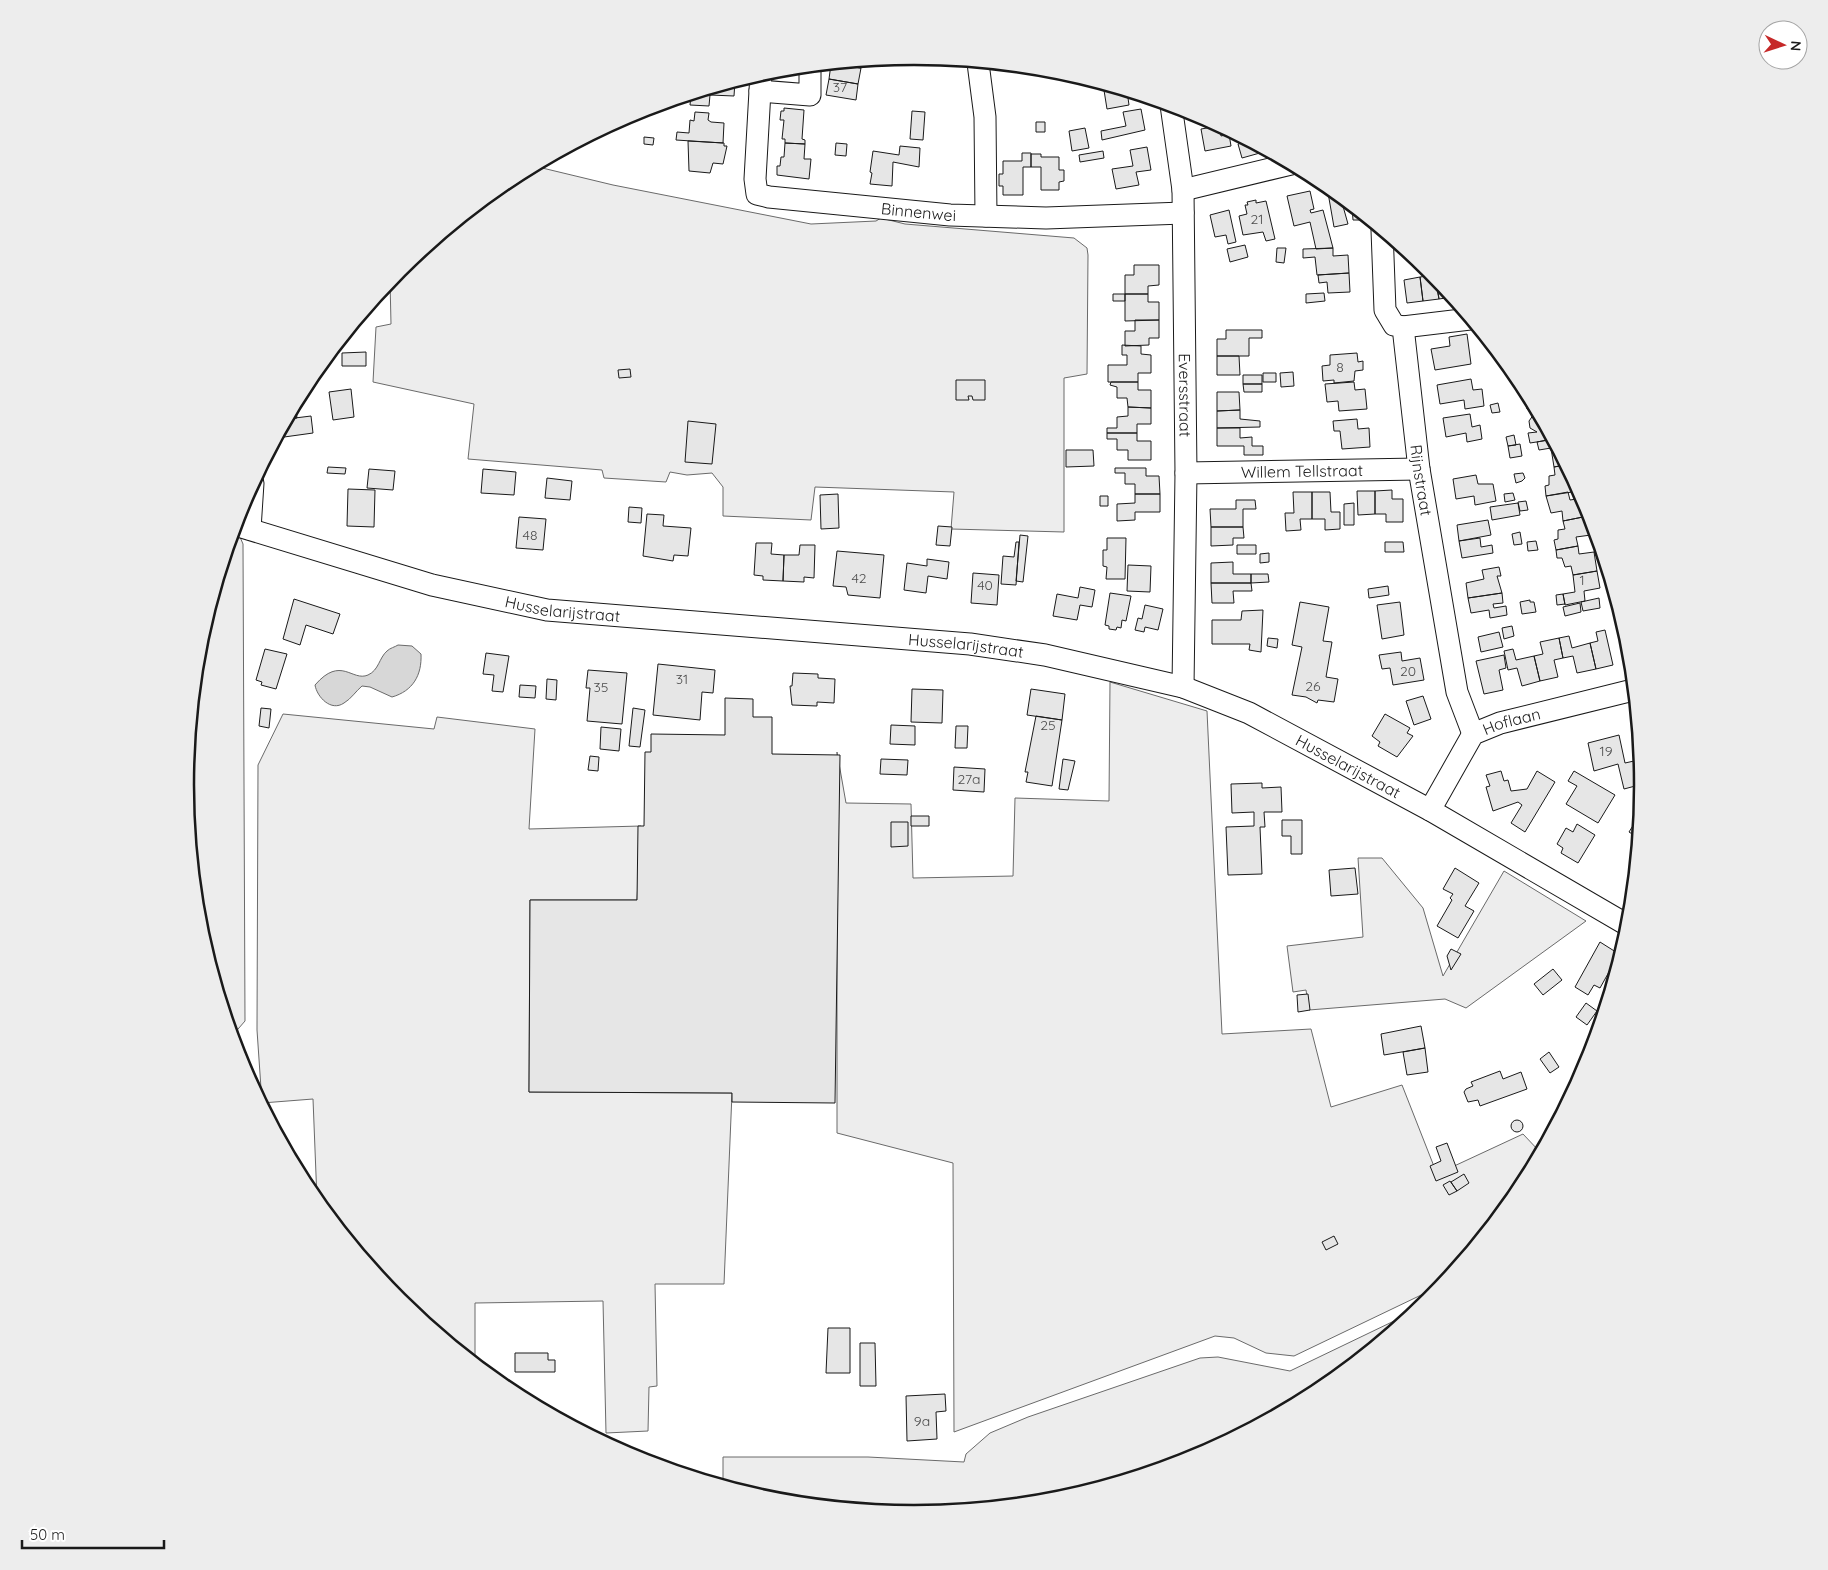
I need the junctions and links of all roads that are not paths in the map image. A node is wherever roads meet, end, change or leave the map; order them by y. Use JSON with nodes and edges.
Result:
{"nodes":[{"id":1,"x":979,"y":69,"type":"edge"},
{"id":2,"x":810,"y":73,"type":"edge"},
{"id":3,"x":761,"y":82,"type":"edge"},
{"id":4,"x":1172,"y":113,"type":"edge"},
{"id":5,"x":1282,"y":166,"type":"edge"},
{"id":6,"x":1183,"y":190,"type":"junction"},
{"id":7,"x":1183,"y":213,"type":"junction"},
{"id":8,"x":986,"y":216,"type":"junction"},
{"id":9,"x":1382,"y":239,"type":"edge"},
{"id":10,"x":1463,"y":320,"type":"edge"},
{"id":11,"x":1403,"y":327,"type":"junction"},
{"id":12,"x":1419,"y":469,"type":"junction"},
{"id":13,"x":1186,"y":473,"type":"junction"},
{"id":14,"x":243,"y":527,"type":"edge"},
{"id":15,"x":1183,"y":687,"type":"junction"},
{"id":16,"x":1628,"y":691,"type":"edge"},
{"id":17,"x":1474,"y":734,"type":"junction"},
{"id":18,"x":1430,"y":810,"type":"junction"},
{"id":19,"x":1621,"y":921,"type":"edge"}],
"edges":[{"from":1,"to":8,"type":"street"},
{"from":2,"to":3,"type":"street","name":"Binnenwei"},
{"from":3,"to":8,"type":"street","name":"Binnenwei"},
{"from":4,"to":6,"type":"street","name":"Eversstraat"},
{"from":5,"to":6,"type":"street"},
{"from":6,"to":7,"type":"street","name":"Eversstraat"},
{"from":7,"to":8,"type":"street","name":"Binnenwei"},
{"from":7,"to":13,"type":"street","name":"Eversstraat"},
{"from":9,"to":11,"type":"street"},
{"from":10,"to":11,"type":"street"},
{"from":11,"to":12,"type":"street","name":"Rijnstraat"},
{"from":12,"to":13,"type":"street","name":"Willem Tellstraat"},
{"from":12,"to":17,"type":"street","name":"Rijnstraat"},
{"from":13,"to":15,"type":"street","name":"Eversstraat"},
{"from":14,"to":15,"type":"street","name":"Husselarijstraat"},
{"from":15,"to":18,"type":"street","name":"Husselarijstraat"},
{"from":16,"to":17,"type":"street","name":"Hoflaan"},
{"from":17,"to":18,"type":"street","name":"Hoflaan"},
{"from":18,"to":19,"type":"street","name":"Husselarijstraat"}]}
